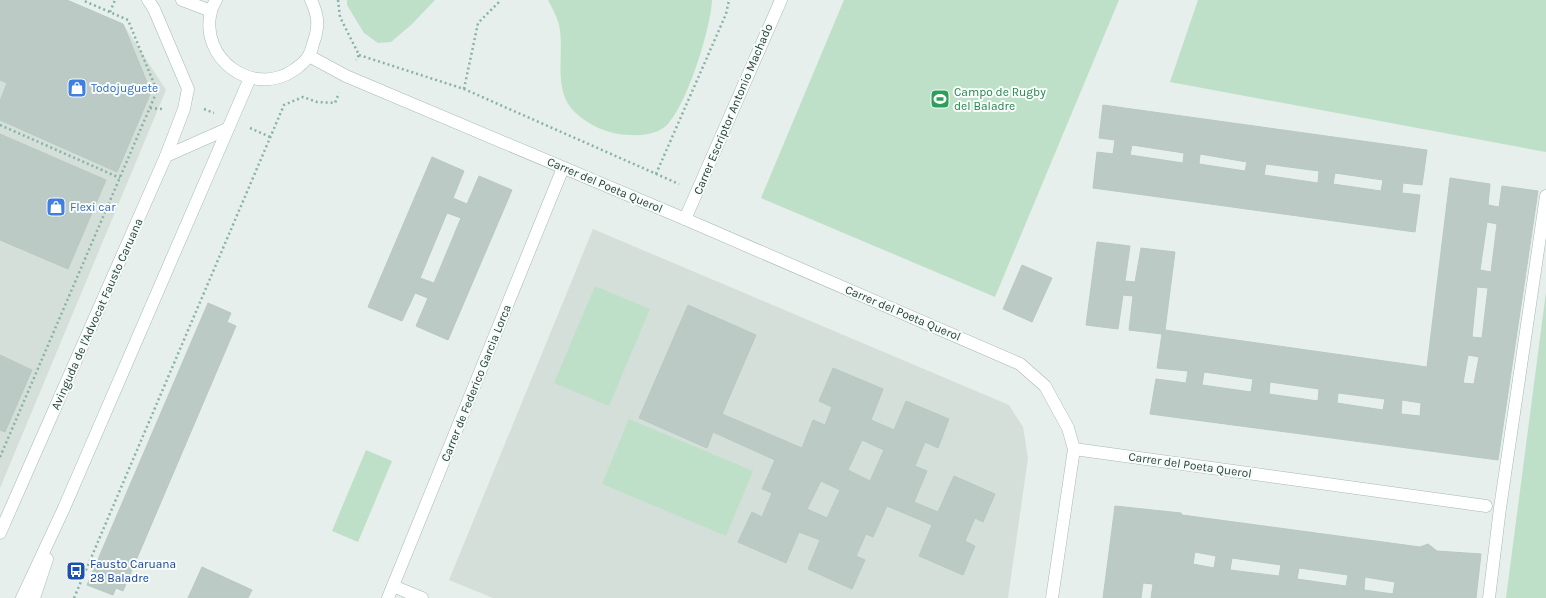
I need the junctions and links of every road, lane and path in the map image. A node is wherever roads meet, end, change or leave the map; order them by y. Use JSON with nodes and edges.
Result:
{"nodes":[{"id":1,"x":82,"y":0,"type":"edge"},
{"id":2,"x":115,"y":0,"type":"edge"},
{"id":3,"x":148,"y":0,"type":"edge"},
{"id":4,"x":182,"y":0,"type":"edge"},
{"id":5,"x":311,"y":0,"type":"edge"},
{"id":6,"x":338,"y":0,"type":"edge"},
{"id":7,"x":501,"y":0,"type":"edge"},
{"id":8,"x":729,"y":0,"type":"edge"},
{"id":9,"x":781,"y":0,"type":"edge"},
{"id":10,"x":213,"y":6,"type":"edge"},
{"id":11,"x":110,"y":12,"type":"junction"},
{"id":12,"x":359,"y":55,"type":"junction"},
{"id":13,"x":309,"y":56,"type":"junction"},
{"id":14,"x":346,"y":76,"type":"junction"},
{"id":15,"x":250,"y":78,"type":"junction"},
{"id":16,"x":464,"y":89,"type":"junction"},
{"id":17,"x":0,"y":125,"type":"edge"},
{"id":18,"x":227,"y":129,"type":"junction"},
{"id":19,"x":166,"y":156,"type":"junction"},
{"id":20,"x":563,"y":168,"type":"junction"},
{"id":21,"x":656,"y":174,"type":"junction"},
{"id":22,"x":120,"y":178,"type":"junction"},
{"id":23,"x":697,"y":192,"type":"junction"},
{"id":24,"x":1546,"y":196,"type":"edge"},
{"id":25,"x":685,"y":219,"type":"junction"},
{"id":26,"x":1074,"y":449,"type":"junction"},
{"id":27,"x":0,"y":458,"type":"edge"},
{"id":28,"x":1486,"y":506,"type":"dead end"},
{"id":29,"x":64,"y":508,"type":"junction"},
{"id":30,"x":0,"y":533,"type":"edge"},
{"id":31,"x":393,"y":586,"type":"junction"},
{"id":32,"x":22,"y":598,"type":"edge"},
{"id":33,"x":34,"y":598,"type":"edge"},
{"id":34,"x":74,"y":598,"type":"edge"},
{"id":35,"x":388,"y":598,"type":"edge"},
{"id":36,"x":422,"y":598,"type":"edge"},
{"id":37,"x":1052,"y":598,"type":"edge"},
{"id":38,"x":1489,"y":598,"type":"edge"}],
"edges":[{"from":1,"to":11,"type":"path"},
{"from":2,"to":11,"type":"path"},
{"from":3,"to":19,"type":"street","name":"Avinguda de l'Advocat Fausto Caruana"},
{"from":4,"to":10,"type":"street"},
{"from":5,"to":13,"type":"street"},
{"from":6,"to":12,"type":"path"},
{"from":7,"to":16,"type":"path"},
{"from":8,"to":21,"type":"path"},
{"from":9,"to":23,"type":"street","name":"Carrer Escriptor Antonio Machado"},
{"from":10,"to":15,"type":"street"},
{"from":11,"to":22,"type":"path"},
{"from":12,"to":14,"type":"path"},
{"from":12,"to":16,"type":"path"},
{"from":13,"to":14,"type":"street","name":"Carrer del Poeta Querol"},
{"from":13,"to":15,"type":"street"},
{"from":14,"to":20,"type":"street","name":"Carrer del Poeta Querol"},
{"from":14,"to":34,"type":"path"},
{"from":15,"to":18,"type":"street"},
{"from":16,"to":21,"type":"path"},
{"from":17,"to":22,"type":"path"},
{"from":18,"to":19,"type":"street"},
{"from":18,"to":29,"type":"street"},
{"from":19,"to":30,"type":"street","name":"Avinguda de l'Advocat Fausto Caruana"},
{"from":20,"to":25,"type":"street","name":"Carrer del Poeta Querol"},
{"from":20,"to":31,"type":"street","name":"Carrer de Federico Garcia Lorca"},
{"from":21,"to":23,"type":"path"},
{"from":22,"to":27,"type":"path"},
{"from":23,"to":25,"type":"street","name":"Carrer Escriptor Antonio Machado"},
{"from":24,"to":38,"type":"street"},
{"from":25,"to":26,"type":"street","name":"Carrer del Poeta Querol"},
{"from":26,"to":28,"type":"street","name":"Carrer del Poeta Querol"},
{"from":26,"to":37,"type":"street"},
{"from":29,"to":32,"type":"street"},
{"from":29,"to":33,"type":"street"},
{"from":31,"to":35,"type":"street","name":"Carrer de Federico Garcia Lorca"},
{"from":31,"to":36,"type":"street"}]}
